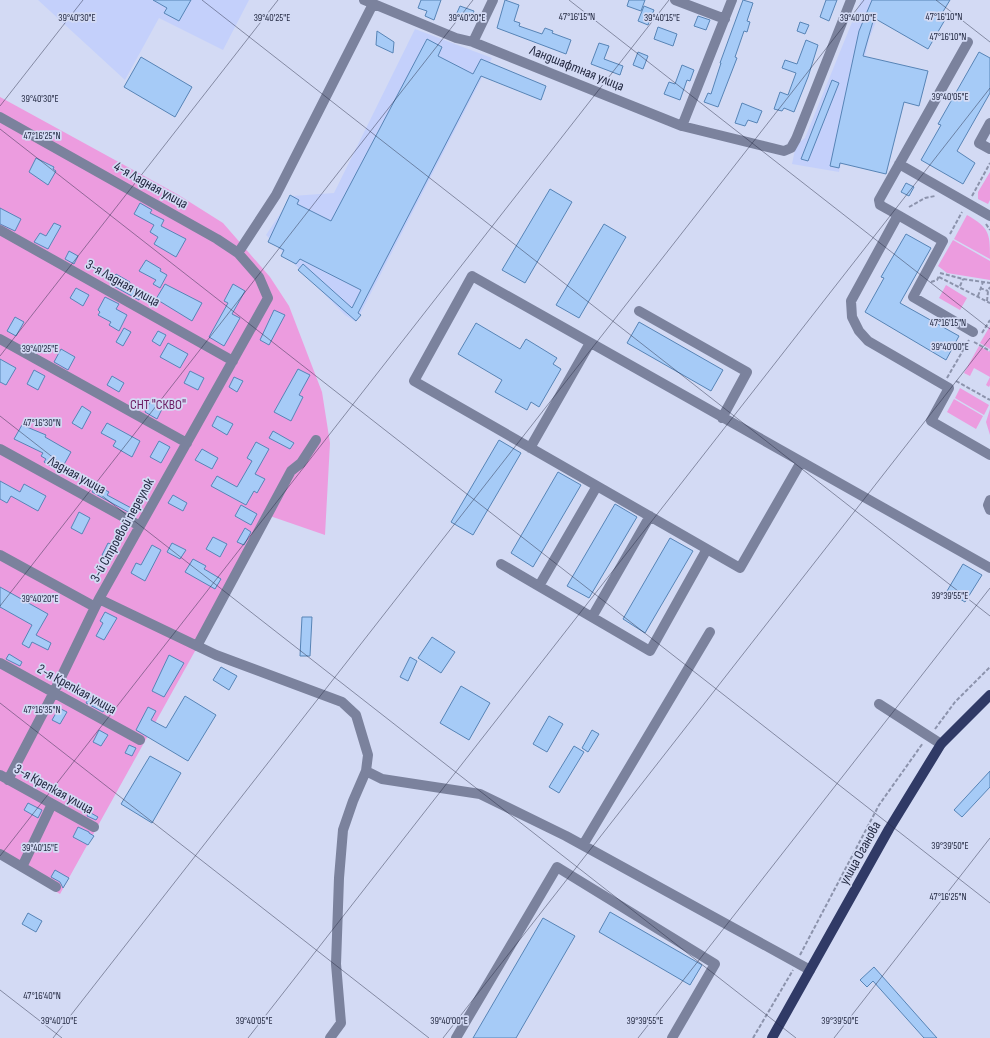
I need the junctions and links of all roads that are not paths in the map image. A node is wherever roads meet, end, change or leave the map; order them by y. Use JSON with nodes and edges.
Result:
{"nodes":[{"id":1,"x":494,"y":0,"type":"edge"},
{"id":2,"x":675,"y":0,"type":"edge"},
{"id":3,"x":732,"y":0,"type":"edge"},
{"id":4,"x":851,"y":0,"type":"edge"},
{"id":5,"x":374,"y":2,"type":"edge"},
{"id":6,"x":725,"y":19,"type":"junction"},
{"id":7,"x":473,"y":42,"type":"junction"},
{"id":8,"x":968,"y":42,"type":"dead end"},
{"id":9,"x":0,"y":117,"type":"edge"},
{"id":10,"x":990,"y":123,"type":"edge"},
{"id":11,"x":682,"y":126,"type":"junction"},
{"id":12,"x":990,"y":150,"type":"edge"},
{"id":13,"x":899,"y":164,"type":"junction"},
{"id":14,"x":898,"y":215,"type":"junction"},
{"id":15,"x":990,"y":216,"type":"edge"},
{"id":16,"x":0,"y":230,"type":"edge"},
{"id":17,"x":238,"y":253,"type":"junction"},
{"id":18,"x":268,"y":298,"type":"joint"},
{"id":19,"x":639,"y":311,"type":"dead end"},
{"id":20,"x":971,"y":336,"type":"road end"},
{"id":21,"x":0,"y":339,"type":"edge"},
{"id":22,"x":590,"y":343,"type":"junction"},
{"id":23,"x":233,"y":361,"type":"junction"},
{"id":24,"x":722,"y":418,"type":"junction"},
{"id":25,"x":316,"y":440,"type":"dead end"},
{"id":26,"x":187,"y":442,"type":"junction"},
{"id":27,"x":530,"y":448,"type":"junction"},
{"id":28,"x":0,"y":449,"type":"edge"},
{"id":29,"x":990,"y":455,"type":"edge"},
{"id":30,"x":801,"y":462,"type":"junction"},
{"id":31,"x":597,"y":486,"type":"junction"},
{"id":32,"x":990,"y":500,"type":"edge"},
{"id":33,"x":990,"y":510,"type":"edge"},
{"id":34,"x":650,"y":516,"type":"junction"},
{"id":35,"x":140,"y":526,"type":"junction"},
{"id":36,"x":707,"y":549,"type":"junction"},
{"id":37,"x":0,"y":555,"type":"edge"},
{"id":38,"x":501,"y":564,"type":"dead end"},
{"id":39,"x":990,"y":568,"type":"edge"},
{"id":40,"x":539,"y":586,"type":"junction"},
{"id":41,"x":97,"y":603,"type":"junction"},
{"id":42,"x":592,"y":617,"type":"junction"},
{"id":43,"x":710,"y":632,"type":"dead end"},
{"id":44,"x":197,"y":646,"type":"junction"},
{"id":45,"x":0,"y":663,"type":"edge"},
{"id":46,"x":54,"y":692,"type":"junction"},
{"id":47,"x":990,"y":695,"type":"edge"},
{"id":48,"x":879,"y":704,"type":"dead end"},
{"id":49,"x":140,"y":740,"type":"dead end"},
{"id":50,"x":941,"y":744,"type":"junction"},
{"id":51,"x":366,"y":770,"type":"junction"},
{"id":52,"x":4,"y":777,"type":"edge"},
{"id":53,"x":52,"y":804,"type":"junction"},
{"id":54,"x":94,"y":828,"type":"dead end"},
{"id":55,"x":583,"y":845,"type":"junction"},
{"id":56,"x":0,"y":854,"type":"edge"},
{"id":57,"x":22,"y":867,"type":"junction"},
{"id":58,"x":56,"y":887,"type":"dead end"},
{"id":59,"x":810,"y":970,"type":"junction"},
{"id":60,"x":330,"y":1038,"type":"edge"},
{"id":61,"x":456,"y":1038,"type":"edge"},
{"id":62,"x":672,"y":1038,"type":"edge"},
{"id":63,"x":772,"y":1038,"type":"edge"}],
"edges":[{"from":1,"to":7,"type":"street"},
{"from":2,"to":6,"type":"street"},
{"from":3,"to":6,"type":"street"},
{"from":4,"to":11,"type":"street","name":"Ландшафтная улица"},
{"from":5,"to":7,"type":"street","name":"Ландшафтная улица"},
{"from":5,"to":17,"type":"street"},
{"from":6,"to":11,"type":"street"},
{"from":7,"to":11,"type":"street","name":"Ландшафтная улица"},
{"from":8,"to":13,"type":"street"},
{"from":9,"to":17,"type":"street","name":"4-я Ладная улица"},
{"from":10,"to":12,"type":"street"},
{"from":13,"to":14,"type":"street"},
{"from":13,"to":15,"type":"street"},
{"from":14,"to":20,"type":"street"},
{"from":14,"to":29,"type":"street"},
{"from":16,"to":23,"type":"street","name":"3-я Ладная улица"},
{"from":17,"to":18,"type":"street","name":"4-я Ладная улица"},
{"from":18,"to":23,"type":"street","name":"3-й Строевой переулок"},
{"from":19,"to":24,"type":"street"},
{"from":21,"to":26,"type":"street"},
{"from":22,"to":24,"type":"street"},
{"from":22,"to":27,"type":"street"},
{"from":22,"to":27,"type":"street"},
{"from":23,"to":26,"type":"street","name":"3-й Строевой переулок"},
{"from":24,"to":30,"type":"street"},
{"from":25,"to":44,"type":"street"},
{"from":26,"to":35,"type":"street","name":"3-й Строевой переулок"},
{"from":27,"to":31,"type":"street"},
{"from":28,"to":35,"type":"street","name":"Ладная улица"},
{"from":30,"to":36,"type":"street"},
{"from":30,"to":39,"type":"street"},
{"from":31,"to":34,"type":"street"},
{"from":31,"to":40,"type":"street"},
{"from":32,"to":33,"type":"street"},
{"from":34,"to":36,"type":"street"},
{"from":34,"to":42,"type":"street"},
{"from":35,"to":41,"type":"street","name":"3-й Строевой переулок"},
{"from":36,"to":42,"type":"street"},
{"from":37,"to":41,"type":"street"},
{"from":38,"to":40,"type":"street"},
{"from":40,"to":42,"type":"street"},
{"from":41,"to":44,"type":"street"},
{"from":41,"to":46,"type":"street","name":"3-й Строевой переулок"},
{"from":43,"to":55,"type":"street"},
{"from":44,"to":51,"type":"street"},
{"from":45,"to":46,"type":"street","name":"2-я Крепкая улица"},
{"from":46,"to":49,"type":"street","name":"2-я Крепкая улица"},
{"from":46,"to":52,"type":"street","name":"3-й Строевой переулок"},
{"from":47,"to":50,"type":"main road","name":"улица Оганова"},
{"from":48,"to":50,"type":"street"},
{"from":50,"to":59,"type":"main road","name":"улица Оганова"},
{"from":51,"to":55,"type":"street"},
{"from":51,"to":60,"type":"street"},
{"from":52,"to":53,"type":"street","name":"3-я Крепкая улица"},
{"from":53,"to":54,"type":"street","name":"3-я Крепкая улица"},
{"from":53,"to":57,"type":"street"},
{"from":55,"to":59,"type":"street"},
{"from":56,"to":57,"type":"street"},
{"from":57,"to":58,"type":"street"},
{"from":59,"to":63,"type":"main road","name":"улица Оганова"},
{"from":61,"to":62,"type":"street"}]}
